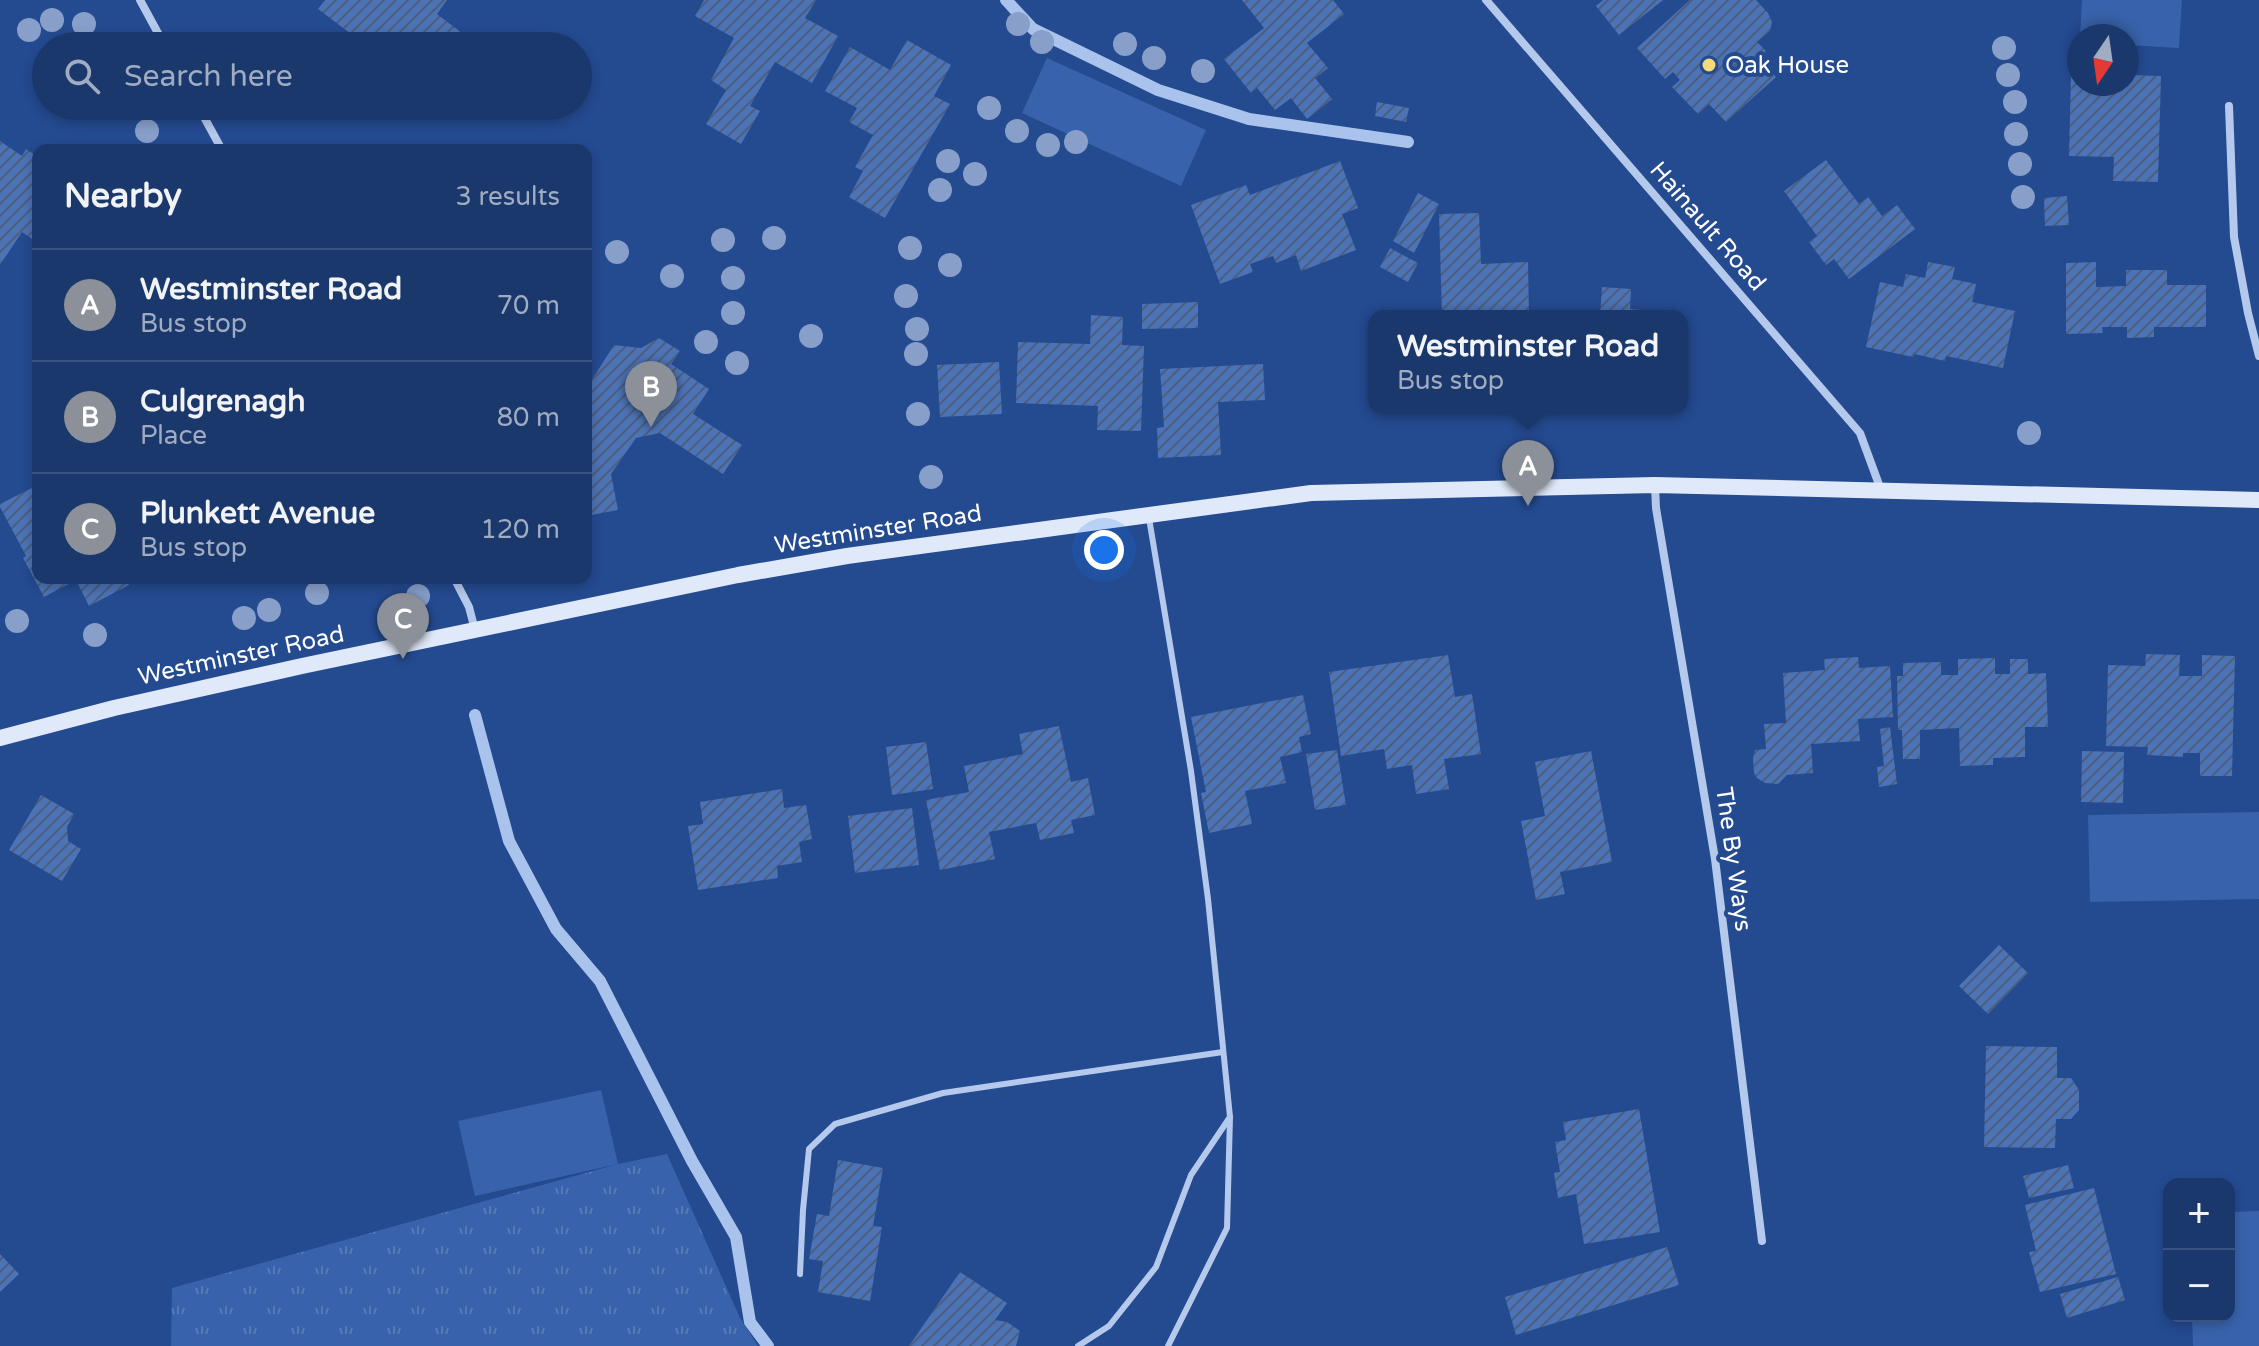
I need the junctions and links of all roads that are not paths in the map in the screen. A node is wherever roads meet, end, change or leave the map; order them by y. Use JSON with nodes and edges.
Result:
{"nodes":[{"id":1,"x":140,"y":0,"type":"edge"},
{"id":2,"x":1486,"y":0,"type":"edge"},
{"id":3,"x":157,"y":32,"type":"edge"},
{"id":4,"x":2229,"y":106,"type":"dead end"},
{"id":5,"x":206,"y":120,"type":"edge"},
{"id":6,"x":219,"y":144,"type":"edge"},
{"id":7,"x":2259,"y":356,"type":"edge"},
{"id":8,"x":1655,"y":485,"type":"junction"},
{"id":9,"x":1881,"y":490,"type":"junction"},
{"id":10,"x":2259,"y":500,"type":"edge"},
{"id":11,"x":1149,"y":515,"type":"junction"},
{"id":12,"x":457,"y":584,"type":"edge"},
{"id":13,"x":475,"y":631,"type":"junction"},
{"id":14,"x":0,"y":738,"type":"edge"},
{"id":15,"x":1223,"y":1052,"type":"junction"},
{"id":16,"x":1230,"y":1117,"type":"junction"},
{"id":17,"x":1762,"y":1241,"type":"dead end"},
{"id":18,"x":800,"y":1274,"type":"dead end"},
{"id":19,"x":1078,"y":1346,"type":"edge"},
{"id":20,"x":1168,"y":1346,"type":"edge"}],
"edges":[{"from":1,"to":3,"type":"street"},
{"from":2,"to":9,"type":"street","name":"Hainault Road"},
{"from":4,"to":7,"type":"street"},
{"from":5,"to":6,"type":"street"},
{"from":8,"to":9,"type":"street","name":"Westminster Road"},
{"from":8,"to":11,"type":"street","name":"Westminster Road"},
{"from":8,"to":17,"type":"street","name":"The By Ways"},
{"from":9,"to":10,"type":"street","name":"Westminster Road"},
{"from":11,"to":13,"type":"street","name":"Westminster Road"},
{"from":11,"to":15,"type":"lane"},
{"from":12,"to":13,"type":"street"},
{"from":13,"to":14,"type":"street","name":"Westminster Road"},
{"from":15,"to":16,"type":"lane"},
{"from":15,"to":18,"type":"lane"},
{"from":16,"to":19,"type":"lane"},
{"from":16,"to":20,"type":"lane"}]}
